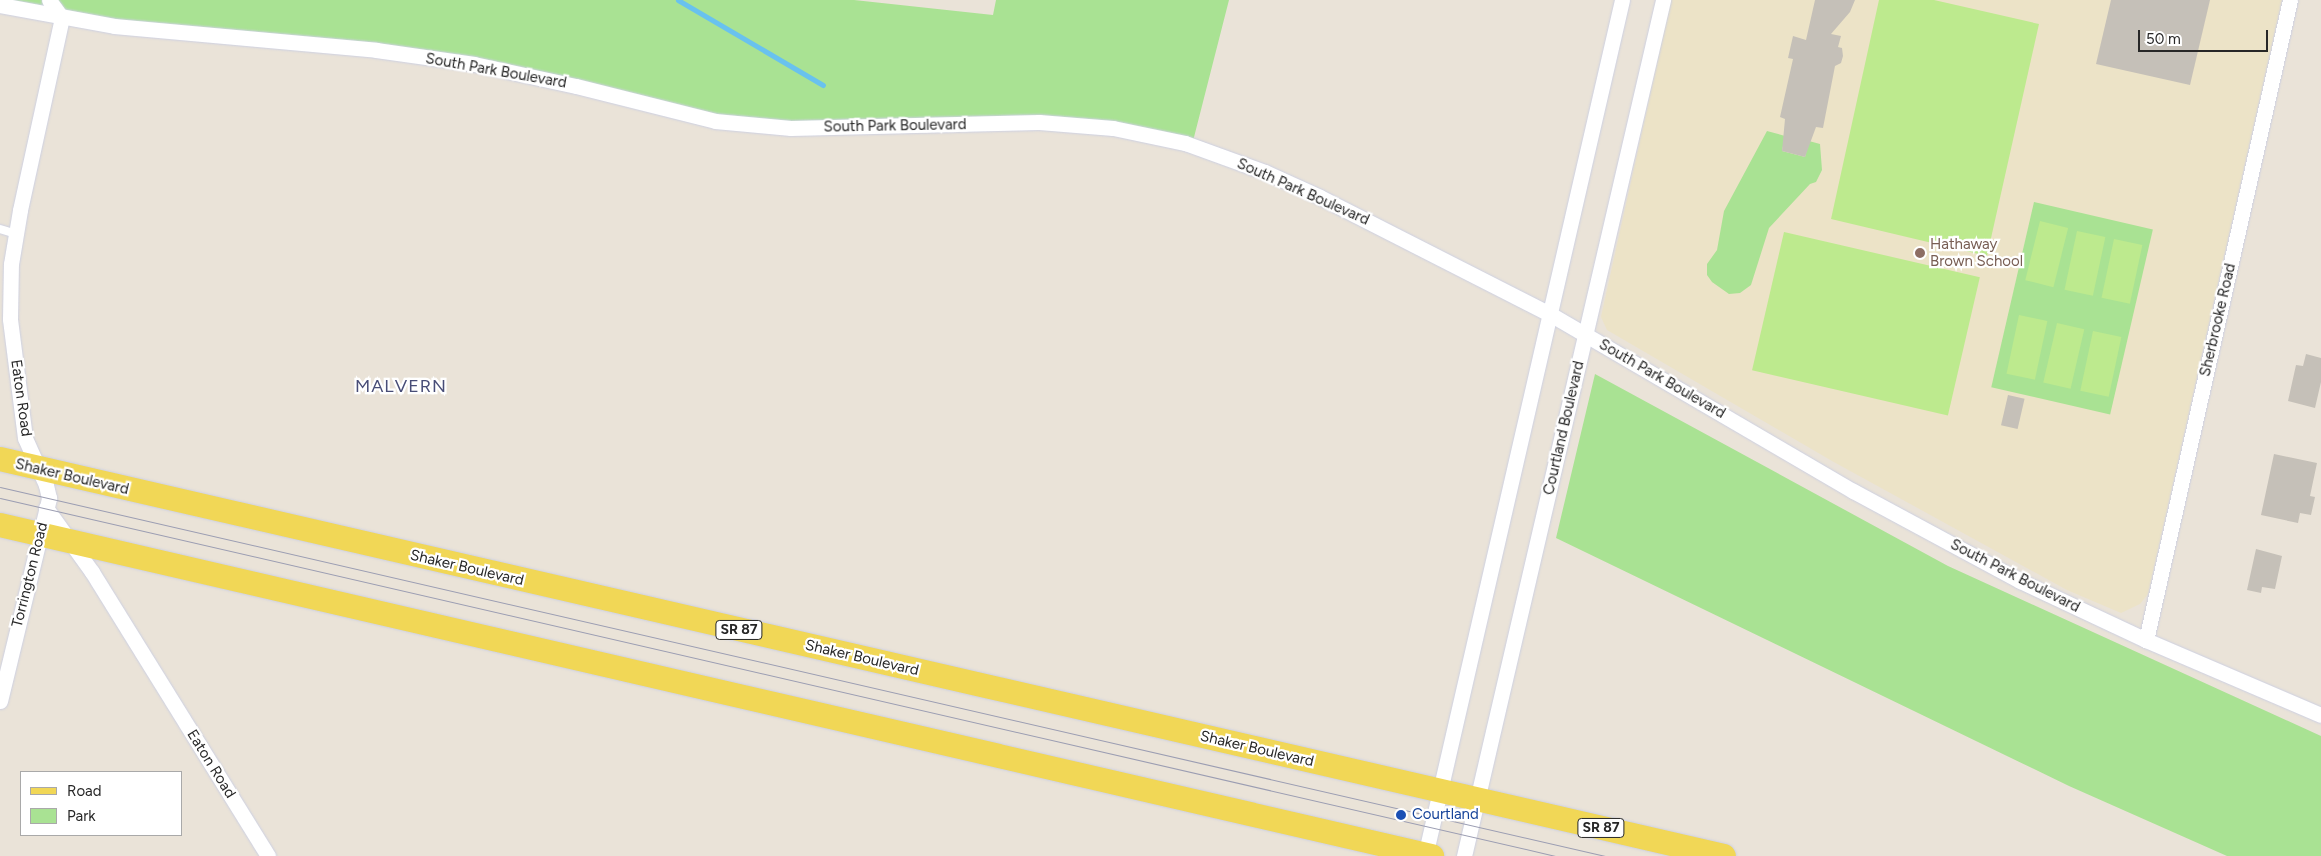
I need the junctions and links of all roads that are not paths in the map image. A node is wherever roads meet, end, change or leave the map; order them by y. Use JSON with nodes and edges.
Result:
{"nodes":[{"id":1,"x":49,"y":0,"type":"edge"},
{"id":2,"x":1622,"y":0,"type":"edge"},
{"id":3,"x":1663,"y":0,"type":"edge"},
{"id":4,"x":2290,"y":0,"type":"edge"},
{"id":5,"x":0,"y":5,"type":"edge"},
{"id":6,"x":62,"y":18,"type":"junction"},
{"id":7,"x":0,"y":229,"type":"edge"},
{"id":8,"x":16,"y":234,"type":"junction"},
{"id":9,"x":1550,"y":314,"type":"junction"},
{"id":10,"x":1586,"y":334,"type":"junction"},
{"id":11,"x":0,"y":460,"type":"edge"},
{"id":12,"x":38,"y":469,"type":"junction"},
{"id":13,"x":46,"y":508,"type":"junction"},
{"id":14,"x":0,"y":525,"type":"edge"},
{"id":15,"x":39,"y":534,"type":"junction"},
{"id":16,"x":69,"y":541,"type":"junction"},
{"id":17,"x":2146,"y":640,"type":"junction"},
{"id":18,"x":0,"y":701,"type":"edge"},
{"id":19,"x":2321,"y":714,"type":"edge"},
{"id":20,"x":1439,"y":791,"type":"junction"},
{"id":21,"x":1477,"y":799,"type":"junction"},
{"id":22,"x":1415,"y":854,"type":"edge"},
{"id":23,"x":268,"y":856,"type":"edge"},
{"id":24,"x":1464,"y":856,"type":"edge"},
{"id":25,"x":1724,"y":856,"type":"edge"}],
"edges":[{"from":1,"to":6,"type":"street"},
{"from":2,"to":9,"type":"street"},
{"from":3,"to":10,"type":"street","name":"Courtland Boulevard"},
{"from":4,"to":17,"type":"street","name":"Sherbrooke Road"},
{"from":5,"to":6,"type":"street","name":"South Park Boulevard"},
{"from":6,"to":8,"type":"street","name":"Eaton Road"},
{"from":6,"to":9,"type":"street","name":"South Park Boulevard"},
{"from":7,"to":8,"type":"lane"},
{"from":8,"to":12,"type":"street","name":"Eaton Road"},
{"from":9,"to":10,"type":"street","name":"South Park Boulevard"},
{"from":9,"to":20,"type":"street"},
{"from":10,"to":17,"type":"street","name":"South Park Boulevard"},
{"from":10,"to":21,"type":"street","name":"Courtland Boulevard"},
{"from":11,"to":12,"type":"main road","name":"Shaker Boulevard","number":"SR 87"},
{"from":12,"to":13,"type":"street","name":"Eaton Road"},
{"from":12,"to":20,"type":"main road","name":"Shaker Boulevard","number":"SR 87"},
{"from":13,"to":15,"type":"street","name":"Torrington Road"},
{"from":13,"to":16,"type":"street","name":"Eaton Road"},
{"from":14,"to":15,"type":"main road"},
{"from":15,"to":16,"type":"main road"},
{"from":15,"to":18,"type":"street","name":"Torrington Road"},
{"from":16,"to":22,"type":"main road"},
{"from":16,"to":23,"type":"street","name":"Eaton Road"},
{"from":17,"to":19,"type":"street","name":"South Park Boulevard"},
{"from":20,"to":21,"type":"main road","name":"Shaker Boulevard","number":"SR 87"},
{"from":20,"to":22,"type":"street"},
{"from":21,"to":24,"type":"street","name":"Courtland Boulevard"},
{"from":21,"to":25,"type":"main road","name":"Shaker Boulevard","number":"SR 87"}]}
